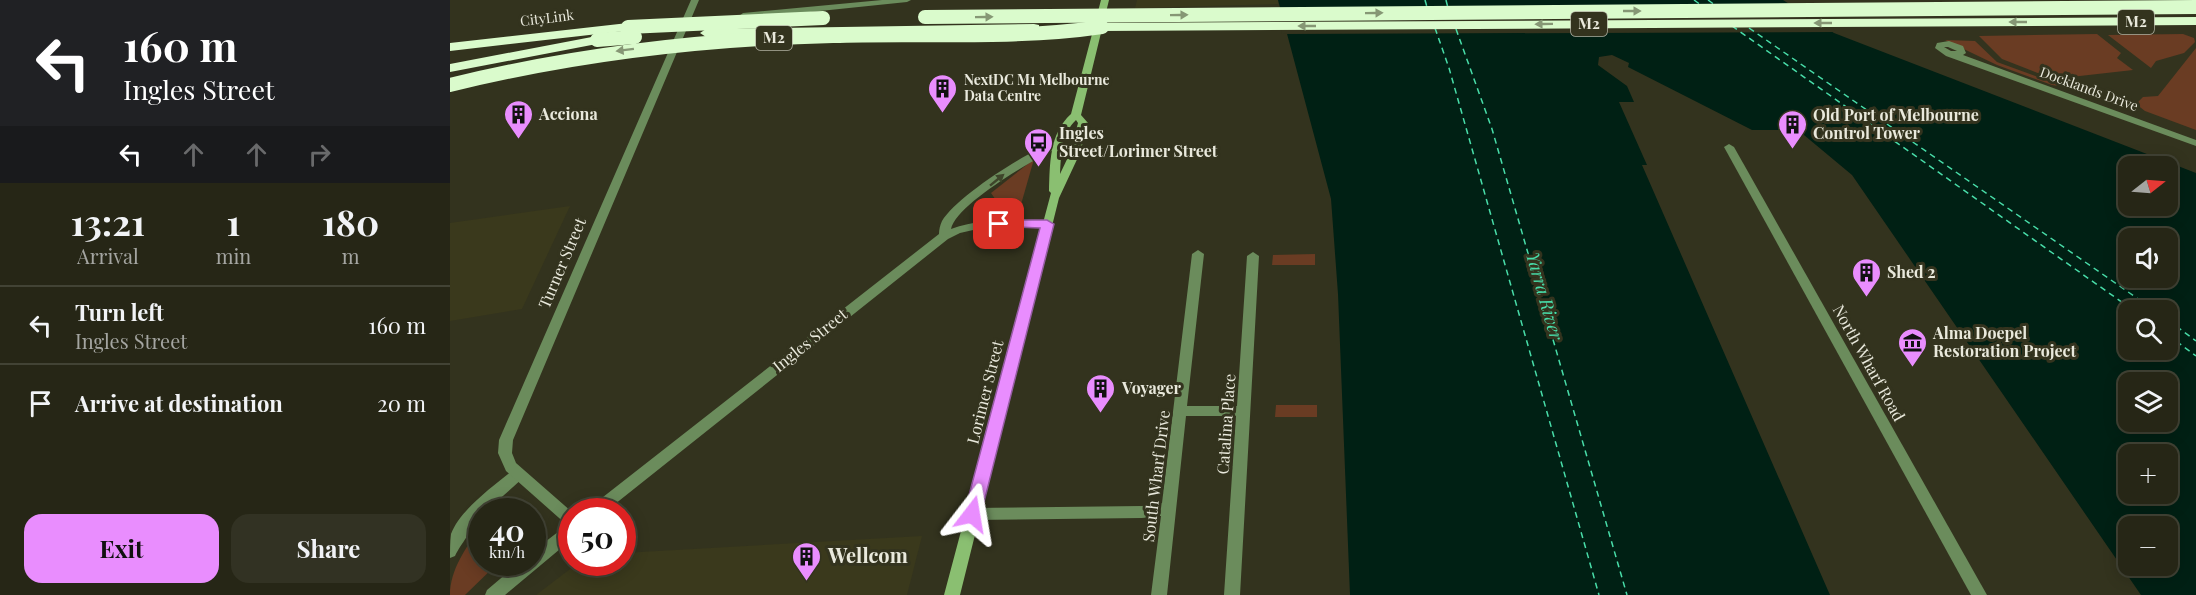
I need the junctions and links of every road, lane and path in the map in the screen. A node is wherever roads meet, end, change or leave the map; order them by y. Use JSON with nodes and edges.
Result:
{"nodes":[{"id":1,"x":695,"y":0,"type":"edge"},
{"id":2,"x":907,"y":0,"type":"edge"},
{"id":3,"x":1105,"y":0,"type":"edge"},
{"id":4,"x":2196,"y":7,"type":"edge"},
{"id":5,"x":2196,"y":21,"type":"edge"},
{"id":6,"x":685,"y":22,"type":"junction"},
{"id":7,"x":1102,"y":27,"type":"junction"},
{"id":8,"x":597,"y":40,"type":"junction"},
{"id":9,"x":450,"y":47,"type":"edge"},
{"id":10,"x":1958,"y":52,"type":"dead end"},
{"id":11,"x":450,"y":56,"type":"edge"},
{"id":12,"x":450,"y":68,"type":"edge"},
{"id":13,"x":450,"y":85,"type":"edge"},
{"id":14,"x":1076,"y":115,"type":"junction"},
{"id":15,"x":2196,"y":143,"type":"edge"},
{"id":16,"x":1058,"y":144,"type":"junction"},
{"id":17,"x":1729,"y":147,"type":"dead end"},
{"id":18,"x":1054,"y":198,"type":"junction"},
{"id":19,"x":1047,"y":224,"type":"junction"},
{"id":20,"x":944,"y":236,"type":"junction"},
{"id":21,"x":1198,"y":254,"type":"dead end"},
{"id":22,"x":1253,"y":256,"type":"dead end"},
{"id":23,"x":1180,"y":411,"type":"junction"},
{"id":24,"x":1244,"y":411,"type":"junction"},
{"id":25,"x":518,"y":474,"type":"junction"},
{"id":26,"x":612,"y":498,"type":"edge"},
{"id":27,"x":558,"y":509,"type":"edge"},
{"id":28,"x":1169,"y":509,"type":"junction"},
{"id":29,"x":972,"y":514,"type":"junction"},
{"id":30,"x":558,"y":541,"type":"edge"},
{"id":31,"x":450,"y":551,"type":"edge"},
{"id":32,"x":546,"y":551,"type":"edge"},
{"id":33,"x":515,"y":576,"type":"edge"},
{"id":34,"x":493,"y":595,"type":"edge"},
{"id":35,"x":951,"y":595,"type":"edge"},
{"id":36,"x":1159,"y":595,"type":"edge"},
{"id":37,"x":1232,"y":595,"type":"edge"},
{"id":38,"x":1979,"y":595,"type":"edge"}],
"edges":[{"from":1,"to":6,"type":"street","name":"Turner Street"},
{"from":2,"to":6,"type":"street"},
{"from":3,"to":14,"type":"main road","name":"Lorimer Street"},
{"from":9,"to":4,"type":"highway","name":"CityLink","number":"M2","one_way":true,"bridge":true},
{"from":5,"to":7,"type":"highway","name":"CityLink","number":"M2","one_way":true},
{"from":6,"to":25,"type":"street","name":"Turner Street"},
{"from":7,"to":8,"type":"highway","name":"CityLink","number":"M2","bridge":true},
{"from":7,"to":13,"type":"highway","number":"M2","one_way":true,"bridge":true},
{"from":8,"to":11,"type":"highway","name":"CityLink","number":"M2"},
{"from":8,"to":12,"type":"highway","number":"M2"},
{"from":10,"to":15,"type":"street","name":"Docklands Drive"},
{"from":14,"to":16,"type":"main road","name":"Lorimer Street"},
{"from":14,"to":18,"type":"main road","name":"Lorimer Street"},
{"from":16,"to":18,"type":"main road","name":"Lorimer Street"},
{"from":20,"to":16,"type":"street","one_way":true},
{"from":17,"to":38,"type":"street","name":"North Wharf Road"},
{"from":18,"to":19,"type":"main road","name":"Lorimer Street"},
{"from":19,"to":20,"type":"street","name":"Ingles Street"},
{"from":19,"to":29,"type":"main road","name":"Lorimer Street"},
{"from":20,"to":26,"type":"street","name":"Ingles Street"},
{"from":21,"to":23,"type":"street","name":"South Wharf Drive"},
{"from":22,"to":24,"type":"street","name":"Catalina Place"},
{"from":23,"to":24,"type":"street"},
{"from":23,"to":28,"type":"street","name":"South Wharf Drive"},
{"from":24,"to":37,"type":"street","name":"Catalina Place"},
{"from":25,"to":27,"type":"street","name":"Turner Street"},
{"from":25,"to":31,"type":"street"},
{"from":28,"to":29,"type":"street"},
{"from":28,"to":36,"type":"street","name":"South Wharf Drive"},
{"from":29,"to":35,"type":"main road","name":"Lorimer Street"},
{"from":30,"to":32,"type":"street"},
{"from":33,"to":34,"type":"street"}]}
